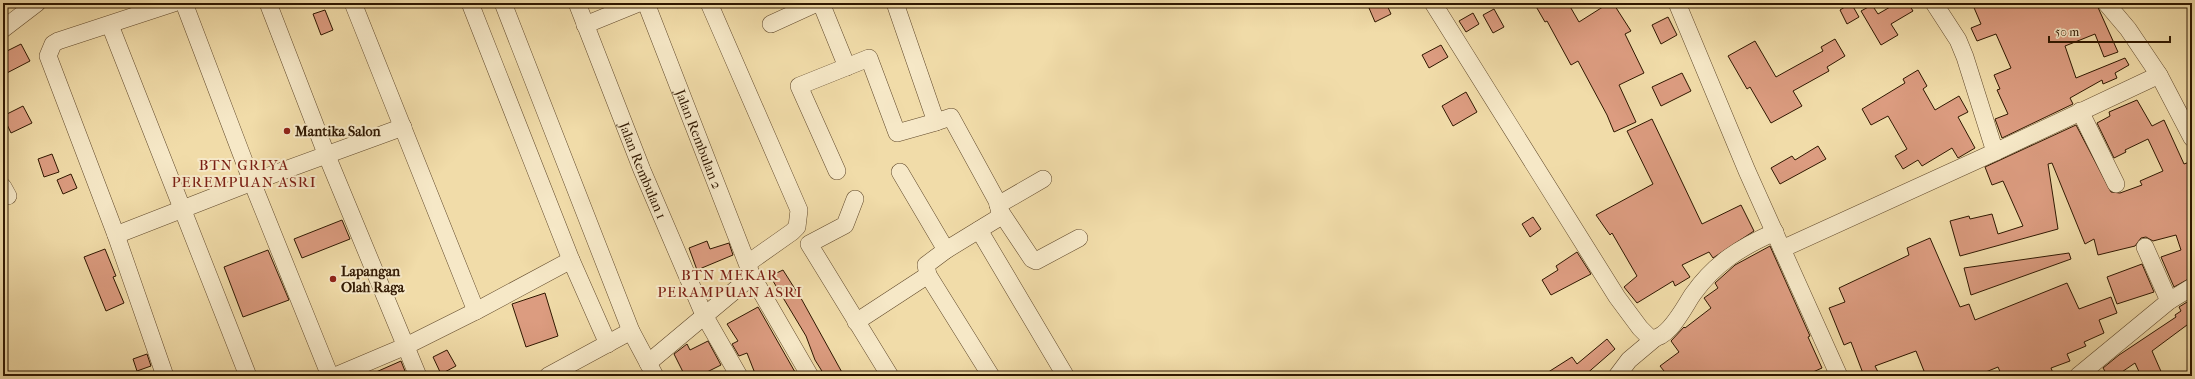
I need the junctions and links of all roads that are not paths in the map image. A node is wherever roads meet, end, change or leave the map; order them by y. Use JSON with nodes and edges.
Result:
{"nodes":[{"id":1,"x":37,"y":3,"type":"edge"},
{"id":2,"x":174,"y":3,"type":"edge"},
{"id":3,"x":184,"y":3,"type":"edge"},
{"id":4,"x":268,"y":3,"type":"edge"},
{"id":5,"x":353,"y":3,"type":"edge"},
{"id":6,"x":470,"y":3,"type":"edge"},
{"id":7,"x":503,"y":3,"type":"edge"},
{"id":8,"x":577,"y":3,"type":"edge"},
{"id":9,"x":639,"y":3,"type":"edge"},
{"id":10,"x":646,"y":3,"type":"edge"},
{"id":11,"x":709,"y":3,"type":"edge"},
{"id":12,"x":817,"y":3,"type":"edge"},
{"id":13,"x":821,"y":3,"type":"edge"},
{"id":14,"x":895,"y":3,"type":"edge"},
{"id":15,"x":1433,"y":3,"type":"edge"},
{"id":16,"x":1677,"y":3,"type":"edge"},
{"id":17,"x":1934,"y":3,"type":"edge"},
{"id":18,"x":2106,"y":3,"type":"edge"},
{"id":19,"x":771,"y":24,"type":"dead end"},
{"id":20,"x":110,"y":25,"type":"junction"},
{"id":21,"x":585,"y":25,"type":"junction"},
{"id":22,"x":3,"y":29,"type":"edge"},
{"id":23,"x":847,"y":67,"type":"junction"},
{"id":24,"x":2159,"y":74,"type":"junction"},
{"id":25,"x":2080,"y":111,"type":"junction"},
{"id":26,"x":936,"y":122,"type":"junction"},
{"id":27,"x":403,"y":127,"type":"junction"},
{"id":28,"x":2192,"y":138,"type":"edge"},
{"id":29,"x":1995,"y":152,"type":"junction"},
{"id":30,"x":327,"y":156,"type":"junction"},
{"id":31,"x":837,"y":171,"type":"dead end"},
{"id":32,"x":900,"y":172,"type":"dead end"},
{"id":33,"x":1043,"y":179,"type":"dead end"},
{"id":34,"x":252,"y":182,"type":"junction"},
{"id":35,"x":2116,"y":184,"type":"dead end"},
{"id":36,"x":855,"y":199,"type":"dead end"},
{"id":37,"x":999,"y":208,"type":"junction"},
{"id":38,"x":182,"y":210,"type":"junction"},
{"id":39,"x":979,"y":230,"type":"junction"},
{"id":40,"x":1775,"y":232,"type":"junction"},
{"id":41,"x":116,"y":236,"type":"junction"},
{"id":42,"x":1079,"y":238,"type":"dead end"},
{"id":43,"x":2145,"y":247,"type":"dead end"},
{"id":44,"x":1782,"y":248,"type":"junction"},
{"id":45,"x":946,"y":250,"type":"junction"},
{"id":46,"x":571,"y":260,"type":"junction"},
{"id":47,"x":750,"y":269,"type":"junction"},
{"id":48,"x":928,"y":275,"type":"junction"},
{"id":49,"x":2192,"y":287,"type":"edge"},
{"id":50,"x":2169,"y":301,"type":"junction"},
{"id":51,"x":476,"y":311,"type":"junction"},
{"id":52,"x":704,"y":315,"type":"junction"},
{"id":53,"x":856,"y":322,"type":"junction"},
{"id":54,"x":631,"y":331,"type":"junction"},
{"id":55,"x":1654,"y":338,"type":"junction"},
{"id":56,"x":608,"y":344,"type":"junction"},
{"id":57,"x":406,"y":346,"type":"junction"},
{"id":58,"x":652,"y":370,"type":"edge"},
{"id":59,"x":165,"y":376,"type":"edge"},
{"id":60,"x":248,"y":376,"type":"edge"},
{"id":61,"x":330,"y":376,"type":"edge"},
{"id":62,"x":335,"y":376,"type":"edge"},
{"id":63,"x":418,"y":376,"type":"edge"},
{"id":64,"x":548,"y":376,"type":"edge"},
{"id":65,"x":739,"y":376,"type":"edge"},
{"id":66,"x":810,"y":376,"type":"edge"},
{"id":67,"x":890,"y":376,"type":"edge"},
{"id":68,"x":991,"y":376,"type":"edge"},
{"id":69,"x":1065,"y":376,"type":"edge"},
{"id":70,"x":1617,"y":376,"type":"edge"},
{"id":71,"x":1839,"y":376,"type":"edge"},
{"id":72,"x":2078,"y":376,"type":"edge"}],
"edges":[{"from":1,"to":22,"type":"street"},
{"from":2,"to":20,"type":"street"},
{"from":3,"to":34,"type":"street"},
{"from":4,"to":30,"type":"street"},
{"from":5,"to":27,"type":"street"},
{"from":6,"to":46,"type":"street"},
{"from":7,"to":54,"type":"street"},
{"from":8,"to":21,"type":"street","name":"Jalan Rembulan 1"},
{"from":9,"to":21,"type":"street"},
{"from":10,"to":47,"type":"street","name":"Jalan Rembulan 2"},
{"from":11,"to":47,"type":"street"},
{"from":12,"to":19,"type":"street"},
{"from":13,"to":23,"type":"street"},
{"from":14,"to":26,"type":"street"},
{"from":15,"to":55,"type":"street"},
{"from":16,"to":40,"type":"street"},
{"from":17,"to":29,"type":"street"},
{"from":18,"to":24,"type":"street"},
{"from":20,"to":38,"type":"street"},
{"from":20,"to":41,"type":"street"},
{"from":21,"to":52,"type":"street","name":"Jalan Rembulan 1"},
{"from":23,"to":26,"type":"street"},
{"from":23,"to":31,"type":"street"},
{"from":24,"to":25,"type":"street"},
{"from":24,"to":28,"type":"street"},
{"from":25,"to":29,"type":"street"},
{"from":25,"to":35,"type":"street"},
{"from":26,"to":37,"type":"street"},
{"from":27,"to":30,"type":"street"},
{"from":27,"to":51,"type":"street"},
{"from":29,"to":44,"type":"street"},
{"from":30,"to":34,"type":"street"},
{"from":30,"to":57,"type":"street"},
{"from":32,"to":45,"type":"street"},
{"from":33,"to":37,"type":"street"},
{"from":34,"to":38,"type":"street"},
{"from":34,"to":61,"type":"street"},
{"from":36,"to":53,"type":"street"},
{"from":37,"to":39,"type":"street"},
{"from":37,"to":42,"type":"street"},
{"from":38,"to":41,"type":"street"},
{"from":38,"to":60,"type":"street"},
{"from":39,"to":45,"type":"street"},
{"from":39,"to":69,"type":"street"},
{"from":40,"to":44,"type":"street"},
{"from":40,"to":55,"type":"street"},
{"from":41,"to":59,"type":"street"},
{"from":43,"to":50,"type":"street"},
{"from":44,"to":71,"type":"street"},
{"from":45,"to":48,"type":"street"},
{"from":46,"to":51,"type":"street"},
{"from":46,"to":56,"type":"street"},
{"from":47,"to":52,"type":"street"},
{"from":47,"to":66,"type":"street","name":"Jalan Rembulan 2"},
{"from":48,"to":53,"type":"street"},
{"from":48,"to":68,"type":"street"},
{"from":49,"to":50,"type":"street"},
{"from":50,"to":72,"type":"street"},
{"from":51,"to":57,"type":"street"},
{"from":52,"to":58,"type":"street"},
{"from":52,"to":65,"type":"street","name":"Jalan Rembulan 1"},
{"from":53,"to":67,"type":"street"},
{"from":54,"to":56,"type":"street"},
{"from":54,"to":58,"type":"street"},
{"from":55,"to":70,"type":"street"},
{"from":56,"to":64,"type":"street"},
{"from":57,"to":62,"type":"street"},
{"from":57,"to":63,"type":"street"}]}
